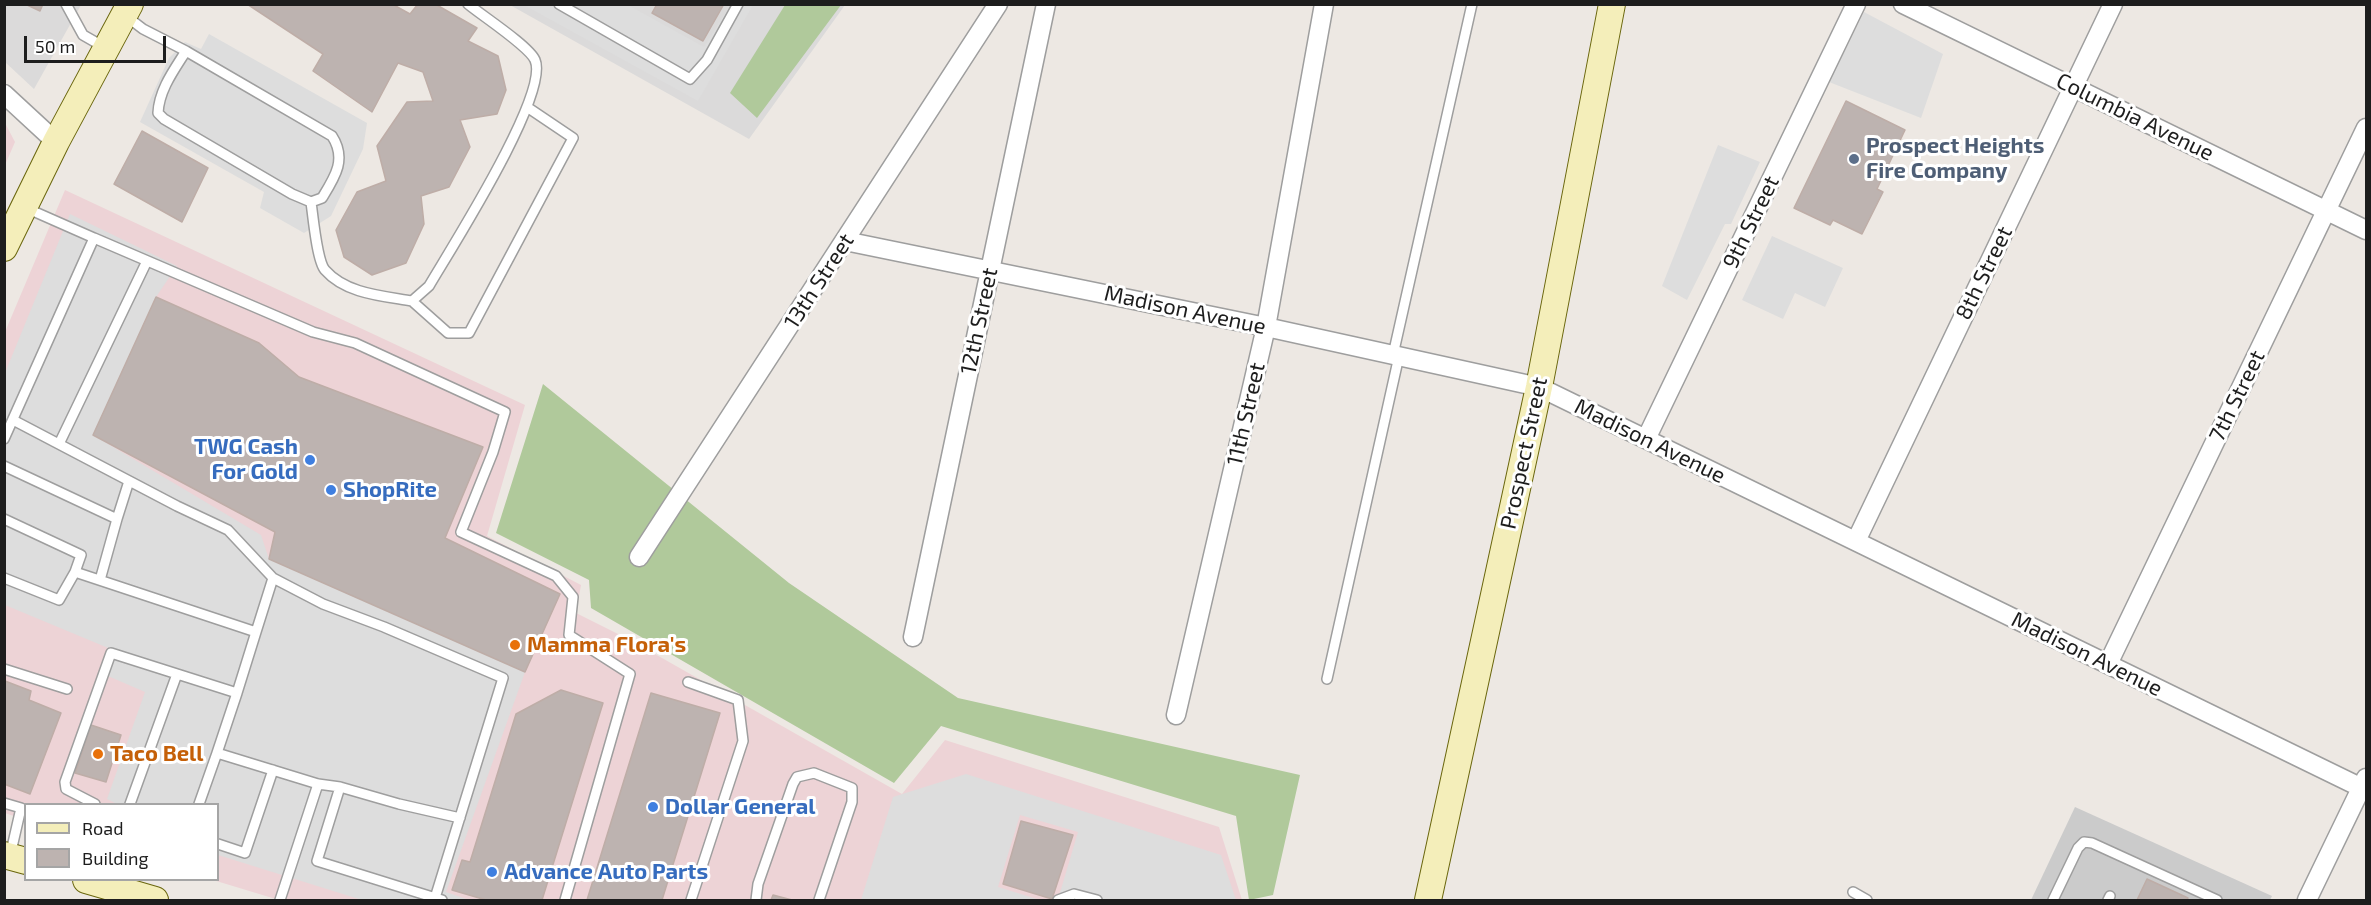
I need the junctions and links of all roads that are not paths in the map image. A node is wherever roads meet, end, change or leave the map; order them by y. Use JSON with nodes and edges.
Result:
{"nodes":[{"id":1,"x":66,"y":4,"type":"edge"},
{"id":2,"x":468,"y":4,"type":"edge"},
{"id":3,"x":559,"y":4,"type":"edge"},
{"id":4,"x":738,"y":4,"type":"edge"},
{"id":5,"x":998,"y":4,"type":"edge"},
{"id":6,"x":1046,"y":4,"type":"edge"},
{"id":7,"x":1324,"y":4,"type":"edge"},
{"id":8,"x":1472,"y":4,"type":"edge"},
{"id":9,"x":1612,"y":4,"type":"edge"},
{"id":10,"x":1856,"y":4,"type":"edge"},
{"id":11,"x":1903,"y":4,"type":"edge"},
{"id":12,"x":2113,"y":4,"type":"edge"},
{"id":13,"x":127,"y":10,"type":"edge"},
{"id":14,"x":106,"y":48,"type":"junction"},
{"id":15,"x":186,"y":51,"type":"junction"},
{"id":16,"x":2073,"y":87,"type":"junction"},
{"id":17,"x":4,"y":94,"type":"edge"},
{"id":18,"x":527,"y":107,"type":"junction"},
{"id":19,"x":2367,"y":128,"type":"edge"},
{"id":20,"x":56,"y":142,"type":"junction"},
{"id":21,"x":311,"y":202,"type":"junction"},
{"id":22,"x":24,"y":207,"type":"junction"},
{"id":23,"x":2327,"y":211,"type":"junction"},
{"id":24,"x":2367,"y":230,"type":"edge"},
{"id":25,"x":94,"y":238,"type":"junction"},
{"id":26,"x":845,"y":241,"type":"junction"},
{"id":27,"x":4,"y":248,"type":"edge"},
{"id":28,"x":147,"y":261,"type":"junction"},
{"id":29,"x":990,"y":271,"type":"junction"},
{"id":30,"x":412,"y":301,"type":"junction"},
{"id":31,"x":1266,"y":327,"type":"junction"},
{"id":32,"x":1396,"y":355,"type":"junction"},
{"id":33,"x":1539,"y":387,"type":"junction"},
{"id":34,"x":13,"y":420,"type":"junction"},
{"id":35,"x":4,"y":439,"type":"edge"},
{"id":36,"x":1646,"y":439,"type":"junction"},
{"id":37,"x":59,"y":444,"type":"junction"},
{"id":38,"x":4,"y":466,"type":"edge"},
{"id":39,"x":129,"y":481,"type":"junction"},
{"id":40,"x":4,"y":519,"type":"edge"},
{"id":41,"x":117,"y":519,"type":"junction"},
{"id":42,"x":1856,"y":541,"type":"junction"},
{"id":43,"x":639,"y":557,"type":"dead end"},
{"id":44,"x":75,"y":572,"type":"junction"},
{"id":45,"x":4,"y":578,"type":"edge"},
{"id":46,"x":273,"y":578,"type":"junction"},
{"id":47,"x":100,"y":580,"type":"junction"},
{"id":48,"x":256,"y":632,"type":"junction"},
{"id":49,"x":912,"y":637,"type":"dead end"},
{"id":50,"x":2108,"y":664,"type":"junction"},
{"id":51,"x":4,"y":669,"type":"edge"},
{"id":52,"x":177,"y":674,"type":"junction"},
{"id":53,"x":1327,"y":679,"type":"dead end"},
{"id":54,"x":688,"y":682,"type":"dead end"},
{"id":55,"x":68,"y":689,"type":"dead end"},
{"id":56,"x":237,"y":693,"type":"junction"},
{"id":57,"x":1176,"y":715,"type":"dead end"},
{"id":58,"x":217,"y":753,"type":"junction"},
{"id":59,"x":273,"y":770,"type":"junction"},
{"id":60,"x":318,"y":784,"type":"junction"},
{"id":61,"x":2365,"y":785,"type":"edge"},
{"id":62,"x":340,"y":787,"type":"junction"},
{"id":63,"x":4,"y":803,"type":"edge"},
{"id":64,"x":93,"y":803,"type":"edge"},
{"id":65,"x":130,"y":803,"type":"edge"},
{"id":66,"x":199,"y":803,"type":"edge"},
{"id":67,"x":460,"y":818,"type":"junction"},
{"id":68,"x":219,"y":844,"type":"edge"},
{"id":69,"x":13,"y":857,"type":"edge"},
{"id":70,"x":106,"y":887,"type":"edge"},
{"id":71,"x":1853,"y":892,"type":"dead end"},
{"id":72,"x":438,"y":899,"type":"edge"},
{"id":73,"x":155,"y":900,"type":"edge"},
{"id":74,"x":280,"y":900,"type":"edge"},
{"id":75,"x":565,"y":900,"type":"edge"},
{"id":76,"x":691,"y":900,"type":"edge"},
{"id":77,"x":756,"y":900,"type":"edge"},
{"id":78,"x":819,"y":900,"type":"edge"},
{"id":79,"x":1058,"y":900,"type":"edge"},
{"id":80,"x":1098,"y":900,"type":"edge"},
{"id":81,"x":1428,"y":900,"type":"edge"},
{"id":82,"x":1867,"y":900,"type":"edge"},
{"id":83,"x":2053,"y":900,"type":"edge"},
{"id":84,"x":2217,"y":900,"type":"edge"},
{"id":85,"x":2307,"y":900,"type":"edge"}],
"edges":[{"from":1,"to":14,"type":"lane"},
{"from":2,"to":18,"type":"lane"},
{"from":3,"to":4,"type":"lane"},
{"from":5,"to":26,"type":"street","name":"13th Street"},
{"from":6,"to":29,"type":"street","name":"12th Street"},
{"from":7,"to":31,"type":"street","name":"11th Street"},
{"from":8,"to":32,"type":"lane"},
{"from":9,"to":33,"type":"street","name":"Prospect Street"},
{"from":10,"to":36,"type":"street","name":"9th Street"},
{"from":11,"to":16,"type":"street","name":"Columbia Avenue"},
{"from":12,"to":16,"type":"street","name":"8th Street"},
{"from":13,"to":14,"type":"street"},
{"from":13,"to":15,"type":"lane"},
{"from":14,"to":20,"type":"street"},
{"from":15,"to":21,"type":"lane"},
{"from":15,"to":21,"type":"lane"},
{"from":16,"to":23,"type":"street","name":"Columbia Avenue"},
{"from":16,"to":42,"type":"street","name":"8th Street"},
{"from":17,"to":20,"type":"street"},
{"from":18,"to":30,"type":"lane"},
{"from":18,"to":30,"type":"lane"},
{"from":19,"to":23,"type":"street","name":"7th Street"},
{"from":20,"to":22,"type":"street"},
{"from":21,"to":30,"type":"lane"},
{"from":22,"to":25,"type":"lane"},
{"from":22,"to":27,"type":"street"},
{"from":23,"to":24,"type":"street","name":"Columbia Avenue"},
{"from":23,"to":50,"type":"street","name":"7th Street"},
{"from":25,"to":28,"type":"lane"},
{"from":25,"to":34,"type":"lane"},
{"from":26,"to":29,"type":"street","name":"Madison Avenue"},
{"from":26,"to":43,"type":"street","name":"13th Street"},
{"from":28,"to":37,"type":"lane"},
{"from":28,"to":75,"type":"lane"},
{"from":29,"to":31,"type":"street","name":"Madison Avenue"},
{"from":29,"to":49,"type":"street","name":"12th Street"},
{"from":31,"to":32,"type":"street","name":"Madison Avenue"},
{"from":31,"to":57,"type":"street","name":"11th Street"},
{"from":32,"to":33,"type":"street","name":"Madison Avenue"},
{"from":32,"to":53,"type":"lane"},
{"from":33,"to":36,"type":"street","name":"Madison Avenue"},
{"from":33,"to":81,"type":"street","name":"Prospect Street"},
{"from":34,"to":35,"type":"lane"},
{"from":34,"to":37,"type":"lane"},
{"from":36,"to":42,"type":"street","name":"Madison Avenue"},
{"from":37,"to":39,"type":"lane"},
{"from":38,"to":41,"type":"lane"},
{"from":39,"to":41,"type":"lane"},
{"from":39,"to":46,"type":"lane"},
{"from":40,"to":44,"type":"lane"},
{"from":41,"to":47,"type":"lane"},
{"from":42,"to":50,"type":"street","name":"Madison Avenue"},
{"from":44,"to":45,"type":"lane"},
{"from":44,"to":47,"type":"lane"},
{"from":46,"to":48,"type":"lane"},
{"from":46,"to":67,"type":"lane"},
{"from":47,"to":48,"type":"lane"},
{"from":48,"to":56,"type":"lane"},
{"from":50,"to":61,"type":"street","name":"Madison Avenue"},
{"from":51,"to":55,"type":"lane"},
{"from":52,"to":56,"type":"lane"},
{"from":52,"to":64,"type":"lane"},
{"from":52,"to":65,"type":"lane"},
{"from":54,"to":76,"type":"lane"},
{"from":56,"to":58,"type":"lane"},
{"from":58,"to":59,"type":"lane"},
{"from":58,"to":66,"type":"lane"},
{"from":59,"to":60,"type":"lane"},
{"from":59,"to":68,"type":"lane"},
{"from":60,"to":62,"type":"lane"},
{"from":60,"to":74,"type":"lane"},
{"from":61,"to":85,"type":"street"},
{"from":62,"to":67,"type":"lane"},
{"from":62,"to":72,"type":"lane"},
{"from":63,"to":69,"type":"lane"},
{"from":67,"to":72,"type":"lane"},
{"from":70,"to":73,"type":"street"},
{"from":71,"to":82,"type":"lane"},
{"from":77,"to":78,"type":"lane"},
{"from":79,"to":80,"type":"lane"},
{"from":83,"to":84,"type":"lane"}]}
